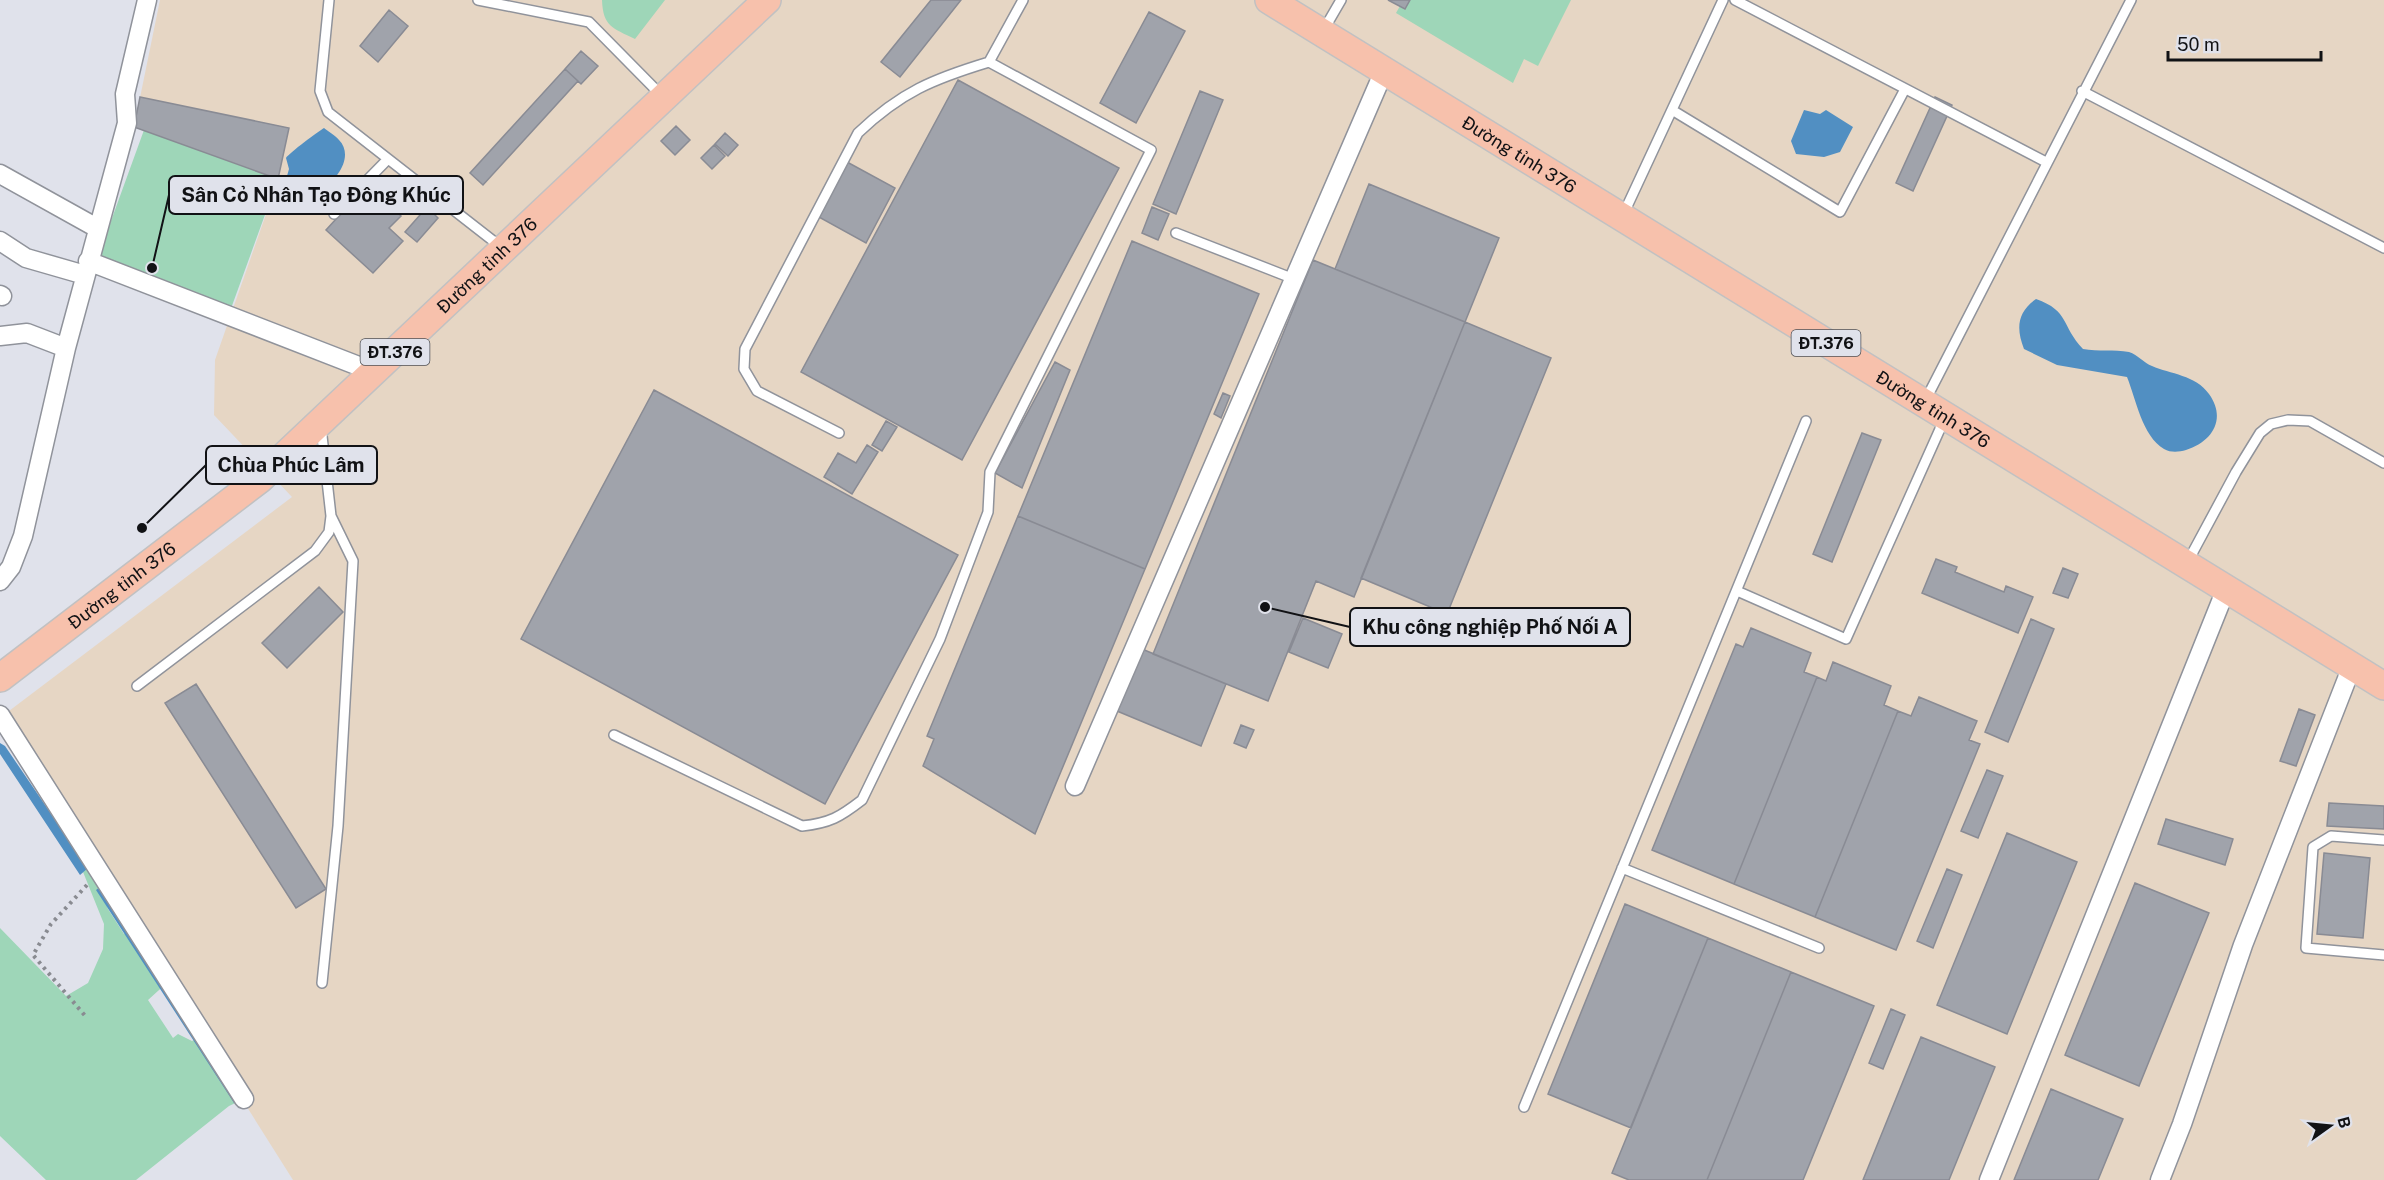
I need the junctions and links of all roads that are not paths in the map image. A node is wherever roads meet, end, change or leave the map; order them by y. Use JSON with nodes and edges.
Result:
{"nodes":[{"id":1,"x":145,"y":0,"type":"edge"},
{"id":2,"x":329,"y":0,"type":"edge"},
{"id":3,"x":478,"y":0,"type":"edge"},
{"id":4,"x":767,"y":0,"type":"edge"},
{"id":5,"x":1023,"y":0,"type":"edge"},
{"id":6,"x":1269,"y":0,"type":"edge"},
{"id":7,"x":1341,"y":0,"type":"edge"},
{"id":8,"x":1723,"y":0,"type":"edge"},
{"id":9,"x":1735,"y":0,"type":"edge"},
{"id":10,"x":2131,"y":0,"type":"edge"},
{"id":11,"x":1322,"y":33,"type":"junction"},
{"id":12,"x":989,"y":62,"type":"junction"},
{"id":13,"x":1384,"y":71,"type":"junction"},
{"id":14,"x":1905,"y":89,"type":"junction"},
{"id":15,"x":2082,"y":91,"type":"junction"},
{"id":16,"x":663,"y":98,"type":"junction"},
{"id":17,"x":1672,"y":110,"type":"junction"},
{"id":18,"x":388,"y":159,"type":"junction"},
{"id":19,"x":2046,"y":162,"type":"junction"},
{"id":20,"x":0,"y":174,"type":"edge"},
{"id":21,"x":334,"y":214,"type":"dead end"},
{"id":22,"x":1622,"y":217,"type":"junction"},
{"id":23,"x":97,"y":228,"type":"junction"},
{"id":24,"x":1176,"y":232,"type":"dead end"},
{"id":25,"x":0,"y":242,"type":"edge"},
{"id":26,"x":2384,"y":248,"type":"edge"},
{"id":27,"x":504,"y":249,"type":"junction"},
{"id":28,"x":87,"y":268,"type":"junction"},
{"id":29,"x":1294,"y":279,"type":"junction"},
{"id":30,"x":0,"y":336,"type":"edge"},
{"id":31,"x":66,"y":348,"type":"junction"},
{"id":32,"x":374,"y":372,"type":"junction"},
{"id":33,"x":1935,"y":410,"type":"junction"},
{"id":34,"x":1806,"y":421,"type":"dead end"},
{"id":35,"x":320,"y":422,"type":"junction"},
{"id":36,"x":839,"y":433,"type":"dead end"},
{"id":37,"x":2384,"y":463,"type":"edge"},
{"id":38,"x":331,"y":516,"type":"junction"},
{"id":39,"x":2186,"y":564,"type":"junction"},
{"id":40,"x":0,"y":581,"type":"edge"},
{"id":41,"x":2226,"y":589,"type":"junction"},
{"id":42,"x":1737,"y":591,"type":"junction"},
{"id":43,"x":2352,"y":666,"type":"junction"},
{"id":44,"x":0,"y":678,"type":"edge"},
{"id":45,"x":137,"y":686,"type":"dead end"},
{"id":46,"x":2384,"y":686,"type":"edge"},
{"id":47,"x":0,"y":715,"type":"edge"},
{"id":48,"x":614,"y":735,"type":"dead end"},
{"id":49,"x":1075,"y":786,"type":"dead end"},
{"id":50,"x":2384,"y":840,"type":"edge"},
{"id":51,"x":1622,"y":868,"type":"junction"},
{"id":52,"x":1819,"y":948,"type":"dead end"},
{"id":53,"x":2384,"y":955,"type":"edge"},
{"id":54,"x":322,"y":982,"type":"dead end"},
{"id":55,"x":244,"y":1099,"type":"dead end"},
{"id":56,"x":1524,"y":1107,"type":"dead end"},
{"id":57,"x":1989,"y":1180,"type":"edge"},
{"id":58,"x":2160,"y":1180,"type":"edge"}],
"edges":[{"from":1,"to":23,"type":"street"},
{"from":2,"to":18,"type":"lane"},
{"from":3,"to":16,"type":"lane"},
{"from":4,"to":16,"type":"main road","name":"Đường tỉnh 376","number":"ĐT.376"},
{"from":5,"to":12,"type":"lane"},
{"from":6,"to":11,"type":"main road","name":"Đường tỉnh 376","number":"ĐT.376"},
{"from":7,"to":11,"type":"lane"},
{"from":8,"to":17,"type":"lane"},
{"from":9,"to":14,"type":"lane"},
{"from":10,"to":15,"type":"lane"},
{"from":11,"to":13,"type":"main road","name":"Đường tỉnh 376","number":"ĐT.376"},
{"from":12,"to":36,"type":"lane"},
{"from":12,"to":48,"type":"lane"},
{"from":13,"to":22,"type":"main road","name":"Đường tỉnh 376","number":"ĐT.376"},
{"from":13,"to":29,"type":"street"},
{"from":14,"to":17,"type":"lane"},
{"from":14,"to":19,"type":"lane"},
{"from":15,"to":19,"type":"lane"},
{"from":15,"to":26,"type":"lane"},
{"from":16,"to":27,"type":"main road","name":"Đường tỉnh 376","number":"ĐT.376"},
{"from":17,"to":22,"type":"lane"},
{"from":18,"to":21,"type":"lane"},
{"from":18,"to":27,"type":"lane"},
{"from":19,"to":33,"type":"lane"},
{"from":20,"to":23,"type":"street"},
{"from":22,"to":33,"type":"main road","name":"Đường tỉnh 376","number":"ĐT.376"},
{"from":23,"to":28,"type":"street"},
{"from":24,"to":29,"type":"lane"},
{"from":25,"to":28,"type":"street"},
{"from":27,"to":32,"type":"main road","name":"Đường tỉnh 376","number":"ĐT.376"},
{"from":28,"to":31,"type":"street"},
{"from":28,"to":32,"type":"street"},
{"from":29,"to":49,"type":"street"},
{"from":30,"to":31,"type":"street"},
{"from":31,"to":40,"type":"street"},
{"from":32,"to":35,"type":"main road","name":"Đường tỉnh 376","number":"ĐT.376"},
{"from":33,"to":39,"type":"main road","name":"Đường tỉnh 376","number":"ĐT.376"},
{"from":33,"to":42,"type":"lane"},
{"from":34,"to":42,"type":"lane"},
{"from":35,"to":38,"type":"lane"},
{"from":35,"to":44,"type":"main road","name":"Đường tỉnh 376","number":"ĐT.376"},
{"from":37,"to":39,"type":"lane"},
{"from":38,"to":45,"type":"lane"},
{"from":38,"to":54,"type":"lane"},
{"from":39,"to":41,"type":"main road","name":"Đường tỉnh 376","number":"ĐT.376"},
{"from":41,"to":43,"type":"main road","name":"Đường tỉnh 376","number":"ĐT.376"},
{"from":41,"to":57,"type":"street"},
{"from":42,"to":51,"type":"lane"},
{"from":43,"to":46,"type":"main road","name":"Đường tỉnh 376","number":"ĐT.376"},
{"from":43,"to":58,"type":"street"},
{"from":47,"to":55,"type":"street"},
{"from":50,"to":53,"type":"lane"},
{"from":51,"to":52,"type":"lane"},
{"from":51,"to":56,"type":"lane"}]}
